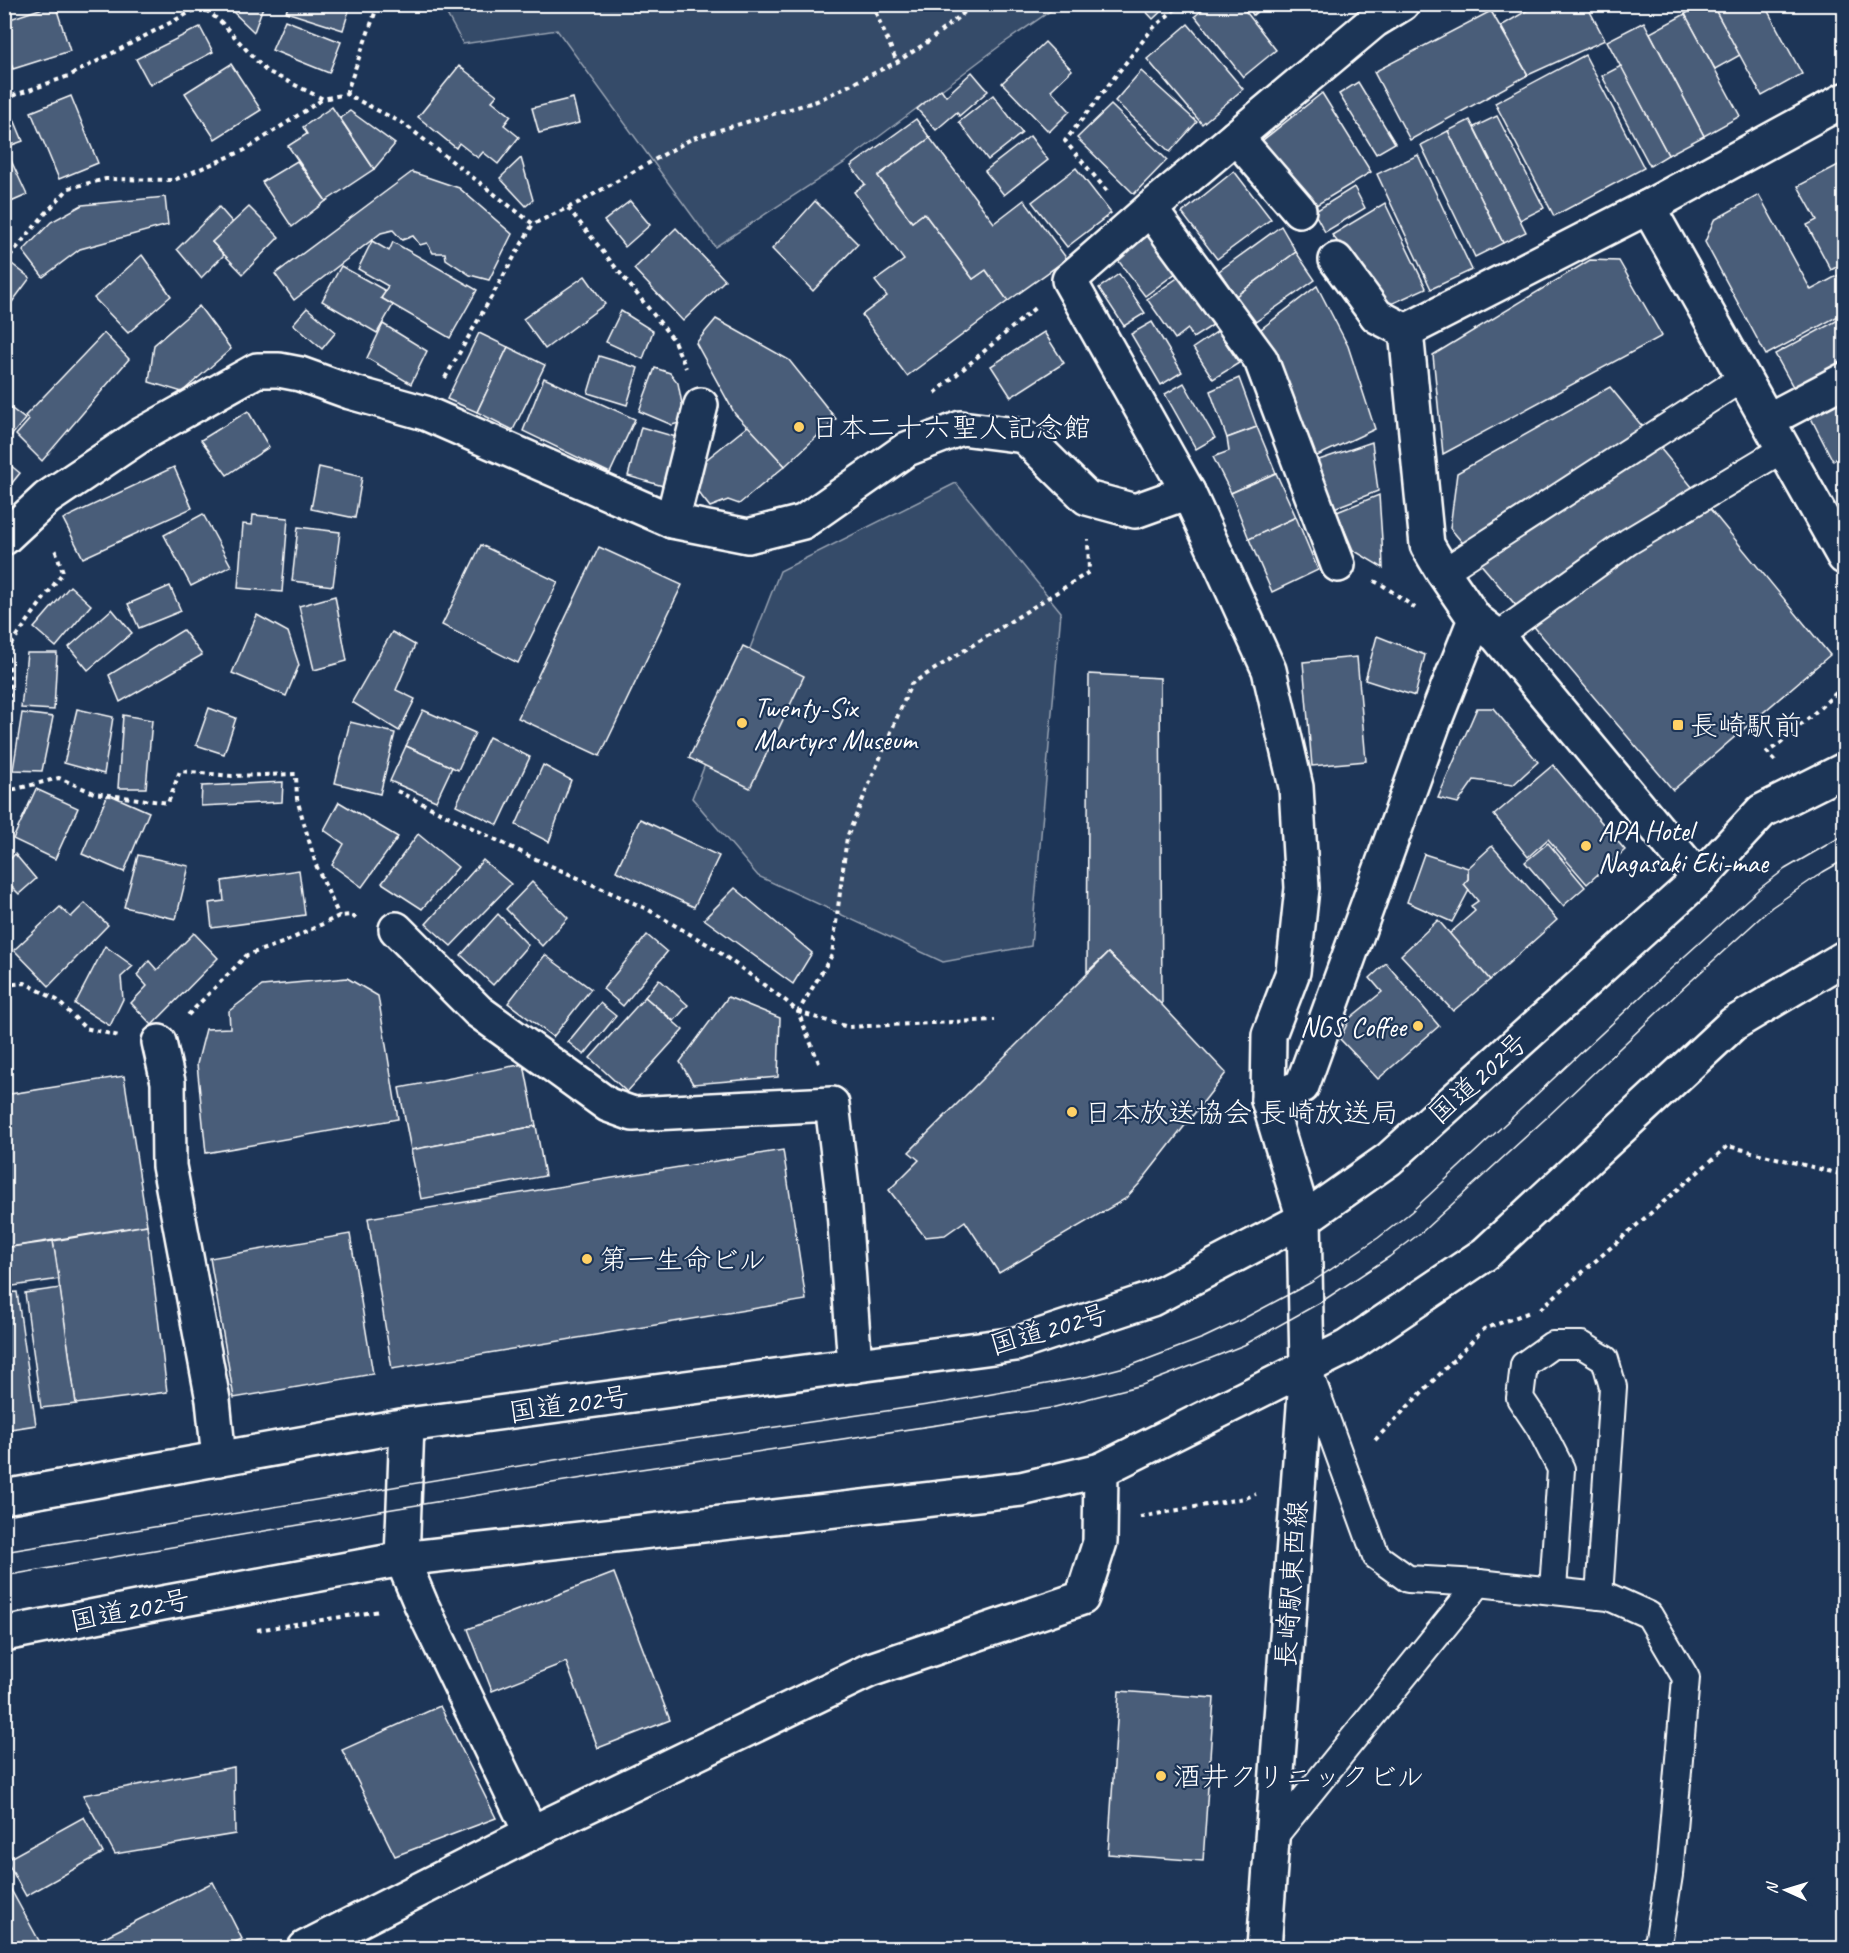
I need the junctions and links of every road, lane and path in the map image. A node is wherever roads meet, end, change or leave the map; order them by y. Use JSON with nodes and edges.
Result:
{"nodes":[{"id":1,"x":375,"y":4,"type":"edge"},
{"id":2,"x":872,"y":4,"type":"edge"},
{"id":3,"x":975,"y":4,"type":"edge"},
{"id":4,"x":1181,"y":4,"type":"edge"},
{"id":5,"x":1402,"y":4,"type":"edge"},
{"id":6,"x":200,"y":6,"type":"edge"},
{"id":7,"x":897,"y":62,"type":"junction"},
{"id":8,"x":346,"y":94,"type":"junction"},
{"id":9,"x":4,"y":99,"type":"edge"},
{"id":10,"x":323,"y":99,"type":"junction"},
{"id":11,"x":1845,"y":100,"type":"edge"},
{"id":12,"x":1236,"y":137,"type":"junction"},
{"id":13,"x":1648,"y":207,"type":"junction"},
{"id":14,"x":568,"y":208,"type":"junction"},
{"id":15,"x":1299,"y":210,"type":"dead end"},
{"id":16,"x":1142,"y":217,"type":"junction"},
{"id":17,"x":533,"y":224,"type":"junction"},
{"id":18,"x":1336,"y":260,"type":"dead end"},
{"id":19,"x":4,"y":263,"type":"edge"},
{"id":20,"x":1069,"y":280,"type":"junction"},
{"id":21,"x":1406,"y":331,"type":"junction"},
{"id":22,"x":1744,"y":377,"type":"junction"},
{"id":23,"x":1845,"y":380,"type":"edge"},
{"id":24,"x":701,"y":405,"type":"joint"},
{"id":25,"x":425,"y":413,"type":"junction"},
{"id":26,"x":1768,"y":420,"type":"junction"},
{"id":27,"x":907,"y":450,"type":"junction"},
{"id":28,"x":1783,"y":450,"type":"junction"},
{"id":29,"x":1188,"y":492,"type":"junction"},
{"id":30,"x":1087,"y":498,"type":"junction"},
{"id":31,"x":38,"y":507,"type":"junction"},
{"id":32,"x":672,"y":521,"type":"junction"},
{"id":33,"x":4,"y":538,"type":"edge"},
{"id":34,"x":1845,"y":557,"type":"edge"},
{"id":35,"x":1338,"y":565,"type":"joint"},
{"id":36,"x":1443,"y":572,"type":"junction"},
{"id":37,"x":1418,"y":609,"type":"dead end"},
{"id":38,"x":1486,"y":628,"type":"junction"},
{"id":39,"x":1845,"y":686,"type":"edge"},
{"id":40,"x":4,"y":750,"type":"edge"},
{"id":41,"x":1780,"y":766,"type":"dead end"},
{"id":42,"x":1845,"y":770,"type":"edge"},
{"id":43,"x":397,"y":791,"type":"dead end"},
{"id":44,"x":4,"y":792,"type":"edge"},
{"id":45,"x":1699,"y":879,"type":"junction"},
{"id":46,"x":4,"y":915,"type":"edge"},
{"id":47,"x":352,"y":915,"type":"dead end"},
{"id":48,"x":339,"y":916,"type":"junction"},
{"id":49,"x":396,"y":930,"type":"dead end"},
{"id":50,"x":4,"y":940,"type":"edge"},
{"id":51,"x":1845,"y":958,"type":"edge"},
{"id":52,"x":4,"y":986,"type":"edge"},
{"id":53,"x":798,"y":1012,"type":"junction"},
{"id":54,"x":995,"y":1020,"type":"dead end"},
{"id":55,"x":125,"y":1038,"type":"dead end"},
{"id":56,"x":159,"y":1042,"type":"joint"},
{"id":57,"x":1268,"y":1100,"type":"junction"},
{"id":58,"x":832,"y":1104,"type":"junction"},
{"id":59,"x":1304,"y":1219,"type":"junction"},
{"id":60,"x":855,"y":1366,"type":"junction"},
{"id":61,"x":1307,"y":1366,"type":"junction"},
{"id":62,"x":407,"y":1425,"type":"junction"},
{"id":63,"x":219,"y":1459,"type":"junction"},
{"id":64,"x":1101,"y":1470,"type":"junction"},
{"id":65,"x":4,"y":1497,"type":"edge"},
{"id":66,"x":402,"y":1559,"type":"junction"},
{"id":67,"x":1479,"y":1583,"type":"junction"},
{"id":68,"x":1553,"y":1590,"type":"junction"},
{"id":69,"x":1599,"y":1596,"type":"junction"},
{"id":70,"x":4,"y":1635,"type":"edge"},
{"id":71,"x":531,"y":1833,"type":"junction"},
{"id":72,"x":1272,"y":1839,"type":"junction"},
{"id":73,"x":305,"y":1948,"type":"edge"},
{"id":74,"x":1264,"y":1948,"type":"edge"},
{"id":75,"x":1653,"y":1948,"type":"edge"}],
"edges":[{"from":1,"to":8,"type":"path"},
{"from":2,"to":7,"type":"path"},
{"from":3,"to":7,"type":"path"},
{"from":4,"to":16,"type":"path"},
{"from":5,"to":12,"type":"main road"},
{"from":6,"to":9,"type":"path"},
{"from":6,"to":10,"type":"path"},
{"from":7,"to":14,"type":"path"},
{"from":8,"to":10,"type":"path"},
{"from":8,"to":17,"type":"path"},
{"from":10,"to":19,"type":"path"},
{"from":11,"to":13,"type":"main road"},
{"from":12,"to":15,"type":"main road"},
{"from":12,"to":16,"type":"main road"},
{"from":13,"to":21,"type":"main road"},
{"from":13,"to":22,"type":"main road"},
{"from":14,"to":17,"type":"path"},
{"from":14,"to":24,"type":"path"},
{"from":16,"to":20,"type":"main road"},
{"from":16,"to":35,"type":"main road"},
{"from":17,"to":25,"type":"path"},
{"from":18,"to":21,"type":"main road"},
{"from":20,"to":27,"type":"path"},
{"from":20,"to":29,"type":"main road","name":"長崎駅東西線"},
{"from":21,"to":36,"type":"main road"},
{"from":22,"to":26,"type":"main road"},
{"from":22,"to":36,"type":"lane"},
{"from":23,"to":26,"type":"main road"},
{"from":24,"to":32,"type":"main road"},
{"from":25,"to":31,"type":"main road"},
{"from":25,"to":32,"type":"main road"},
{"from":26,"to":28,"type":"main road"},
{"from":27,"to":30,"type":"main road"},
{"from":27,"to":32,"type":"main road"},
{"from":28,"to":34,"type":"main road"},
{"from":28,"to":38,"type":"lane"},
{"from":29,"to":30,"type":"main road"},
{"from":29,"to":57,"type":"main road","name":"長崎駅東西線"},
{"from":30,"to":53,"type":"path"},
{"from":31,"to":33,"type":"main road"},
{"from":31,"to":40,"type":"path"},
{"from":35,"to":37,"type":"path"},
{"from":36,"to":38,"type":"main road"},
{"from":38,"to":45,"type":"main road"},
{"from":38,"to":57,"type":"main road"},
{"from":39,"to":41,"type":"path"},
{"from":42,"to":45,"type":"main road","name":"国道202号"},
{"from":43,"to":53,"type":"path"},
{"from":44,"to":48,"type":"path"},
{"from":45,"to":59,"type":"main road","name":"国道202号"},
{"from":46,"to":50,"type":"path"},
{"from":47,"to":48,"type":"path"},
{"from":48,"to":56,"type":"path"},
{"from":49,"to":58,"type":"main road"},
{"from":51,"to":61,"type":"main road","name":"国道202号"},
{"from":52,"to":55,"type":"path"},
{"from":53,"to":54,"type":"path"},
{"from":53,"to":58,"type":"path"},
{"from":56,"to":63,"type":"main road"},
{"from":57,"to":59,"type":"main road","name":"長崎駅東西線"},
{"from":58,"to":60,"type":"main road"},
{"from":59,"to":60,"type":"main road","name":"国道202号"},
{"from":59,"to":61,"type":"main road","name":"長崎駅東西線"},
{"from":60,"to":62,"type":"main road","name":"国道202号"},
{"from":61,"to":64,"type":"main road","name":"国道202号"},
{"from":61,"to":67,"type":"lane"},
{"from":61,"to":72,"type":"main road","name":"長崎駅東西線"},
{"from":62,"to":63,"type":"main road","name":"国道202号"},
{"from":62,"to":66,"type":"main road"},
{"from":63,"to":65,"type":"main road","name":"国道202号"},
{"from":64,"to":66,"type":"main road","name":"国道202号"},
{"from":64,"to":71,"type":"main road"},
{"from":66,"to":70,"type":"main road","name":"国道202号"},
{"from":66,"to":71,"type":"main road"},
{"from":67,"to":68,"type":"lane"},
{"from":67,"to":72,"type":"lane"},
{"from":68,"to":69,"type":"lane"},
{"from":68,"to":69,"type":"lane"},
{"from":69,"to":75,"type":"lane"},
{"from":71,"to":73,"type":"main road"},
{"from":72,"to":74,"type":"main road","name":"長崎駅東西線"}]}
